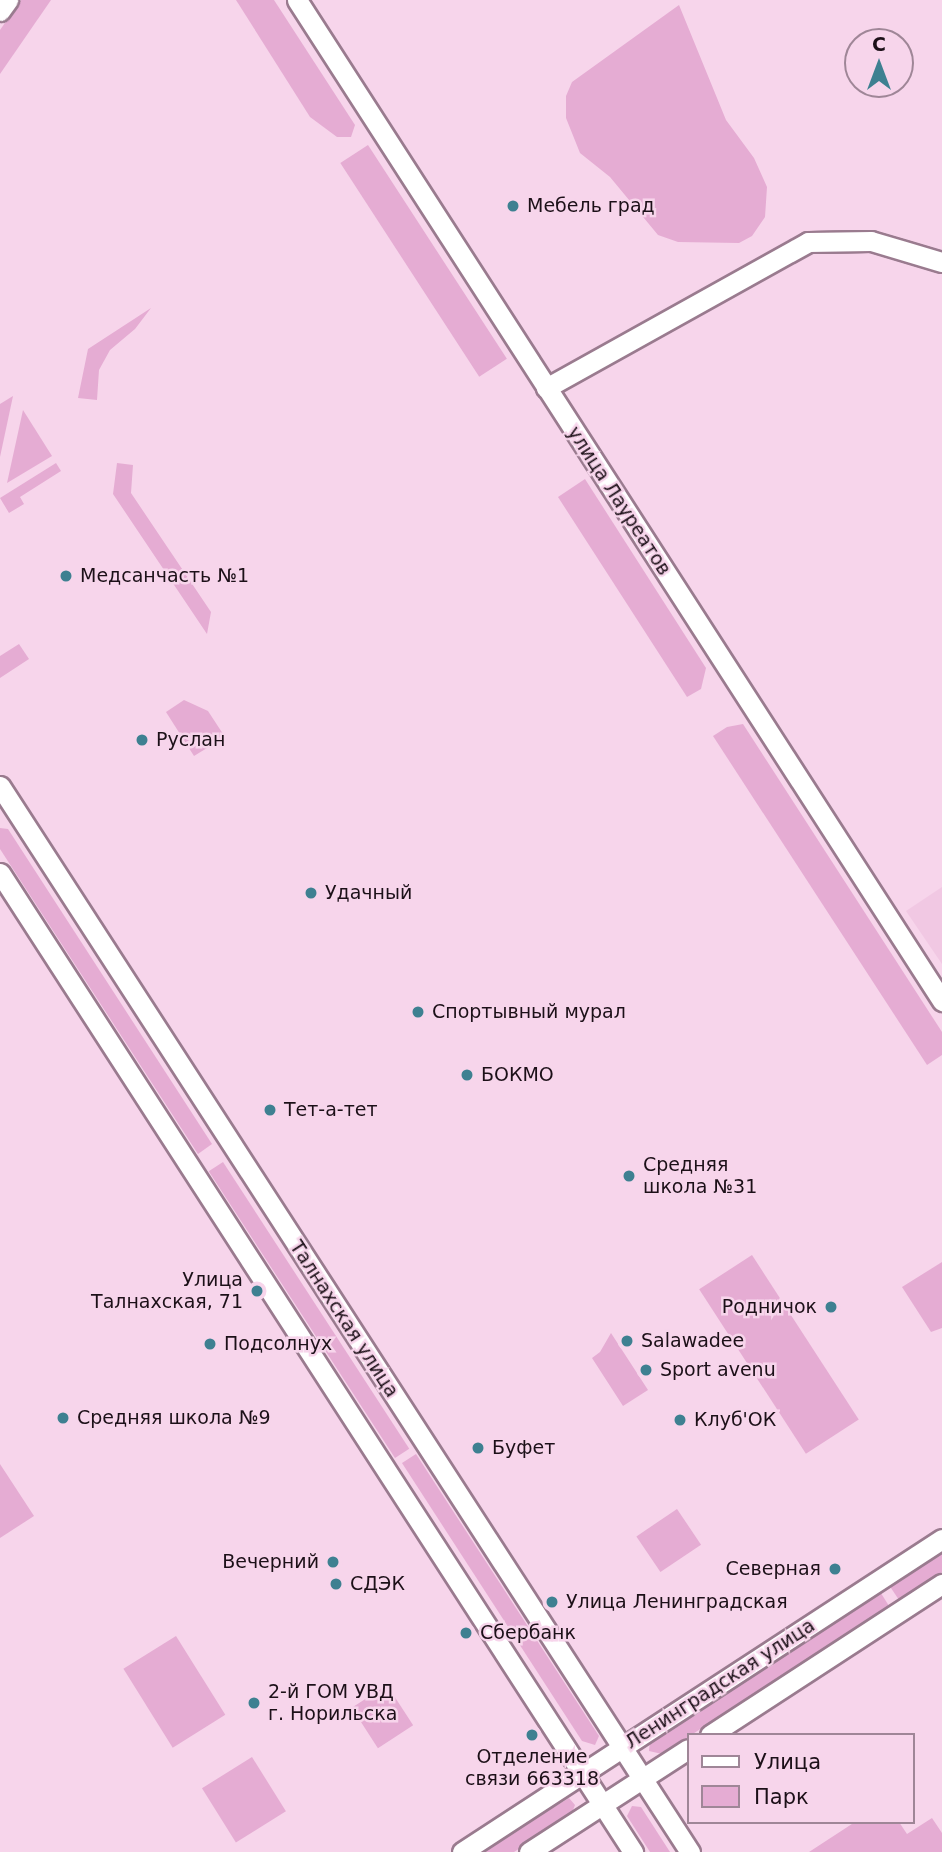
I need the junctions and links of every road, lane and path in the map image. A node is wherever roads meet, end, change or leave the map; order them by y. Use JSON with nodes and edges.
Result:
{"nodes":[{"id":1,"x":8,"y":0,"type":"edge"},
{"id":2,"x":297,"y":0,"type":"edge"},
{"id":3,"x":0,"y":11,"type":"edge"},
{"id":4,"x":942,"y":262,"type":"edge"},
{"id":5,"x":546,"y":388,"type":"junction"},
{"id":6,"x":1,"y":791,"type":"edge"},
{"id":7,"x":0,"y":873,"type":"edge"},
{"id":8,"x":942,"y":1001,"type":"edge"},
{"id":9,"x":942,"y":1539,"type":"edge"},
{"id":10,"x":942,"y":1584,"type":"edge"},
{"id":11,"x":713,"y":1733,"type":"edge"},
{"id":12,"x":622,"y":1747,"type":"junction"},
{"id":13,"x":687,"y":1750,"type":"edge"},
{"id":14,"x":583,"y":1773,"type":"junction"},
{"id":15,"x":643,"y":1779,"type":"junction"},
{"id":16,"x":603,"y":1804,"type":"junction"},
{"id":17,"x":462,"y":1852,"type":"edge"},
{"id":18,"x":529,"y":1852,"type":"edge"},
{"id":19,"x":633,"y":1852,"type":"edge"},
{"id":20,"x":690,"y":1852,"type":"edge"}],
"edges":[{"from":1,"to":3,"type":"street"},
{"from":2,"to":5,"type":"street","name":"улица Лауреатов"},
{"from":4,"to":5,"type":"street"},
{"from":5,"to":8,"type":"street","name":"улица Лауреатов"},
{"from":6,"to":12,"type":"street","name":"Талнахская улица"},
{"from":7,"to":14,"type":"street"},
{"from":9,"to":12,"type":"street","name":"Ленинградская улица"},
{"from":10,"to":11,"type":"street","name":"Ленинградская улица"},
{"from":12,"to":14,"type":"street","name":"Ленинградская улица"},
{"from":12,"to":15,"type":"street","name":"Талнахская улица"},
{"from":13,"to":15,"type":"street","name":"Ленинградская улица"},
{"from":14,"to":16,"type":"street"},
{"from":14,"to":17,"type":"street","name":"Ленинградская улица"},
{"from":15,"to":16,"type":"street","name":"Ленинградская улица"},
{"from":15,"to":20,"type":"street","name":"Талнахская улица"},
{"from":16,"to":18,"type":"street","name":"Ленинградская улица"},
{"from":16,"to":19,"type":"street"}]}
